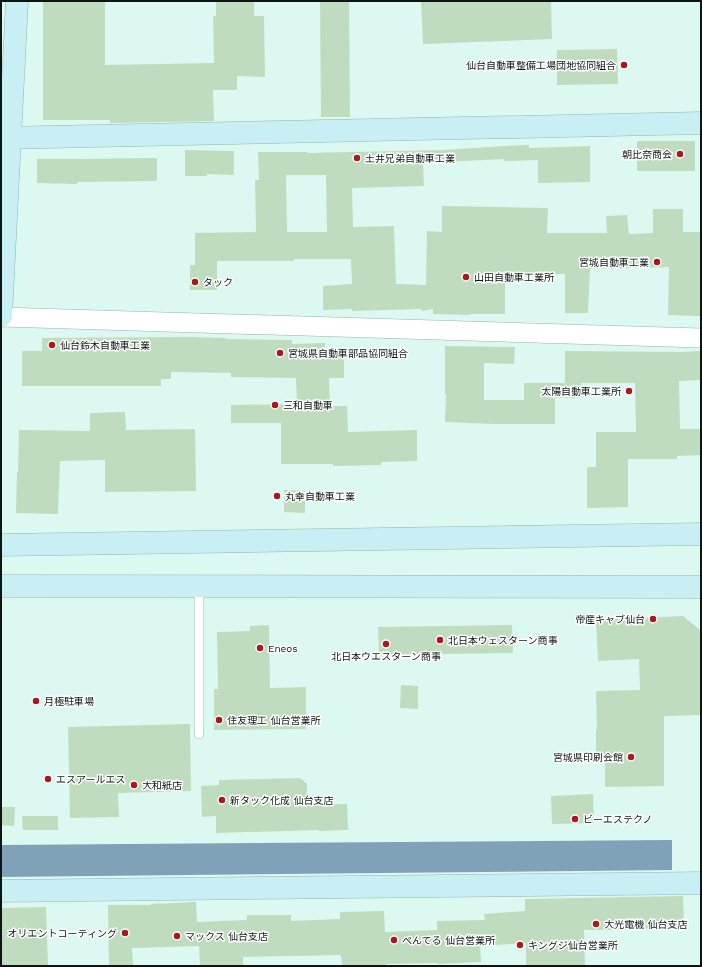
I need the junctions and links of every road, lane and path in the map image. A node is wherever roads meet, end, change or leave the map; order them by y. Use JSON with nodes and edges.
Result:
{"nodes":[{"id":1,"x":16,"y":1,"type":"edge"},
{"id":2,"x":701,"y":123,"type":"edge"},
{"id":3,"x":5,"y":138,"type":"edge"},
{"id":4,"x":1,"y":316,"type":"edge"},
{"id":5,"x":701,"y":338,"type":"edge"},
{"id":6,"x":701,"y":534,"type":"edge"},
{"id":7,"x":1,"y":545,"type":"edge"},
{"id":8,"x":1,"y":586,"type":"edge"},
{"id":9,"x":199,"y":586,"type":"junction"},
{"id":10,"x":701,"y":586,"type":"edge"},
{"id":11,"x":199,"y":734,"type":"dead end"},
{"id":12,"x":701,"y":884,"type":"edge"},
{"id":13,"x":1,"y":892,"type":"edge"}],
"edges":[{"from":1,"to":3,"type":"street"},
{"from":2,"to":3,"type":"street"},
{"from":3,"to":4,"type":"street"},
{"from":4,"to":5,"type":"street"},
{"from":6,"to":7,"type":"street"},
{"from":8,"to":9,"type":"street"},
{"from":9,"to":10,"type":"street"},
{"from":9,"to":11,"type":"lane"},
{"from":12,"to":13,"type":"street"}]}
